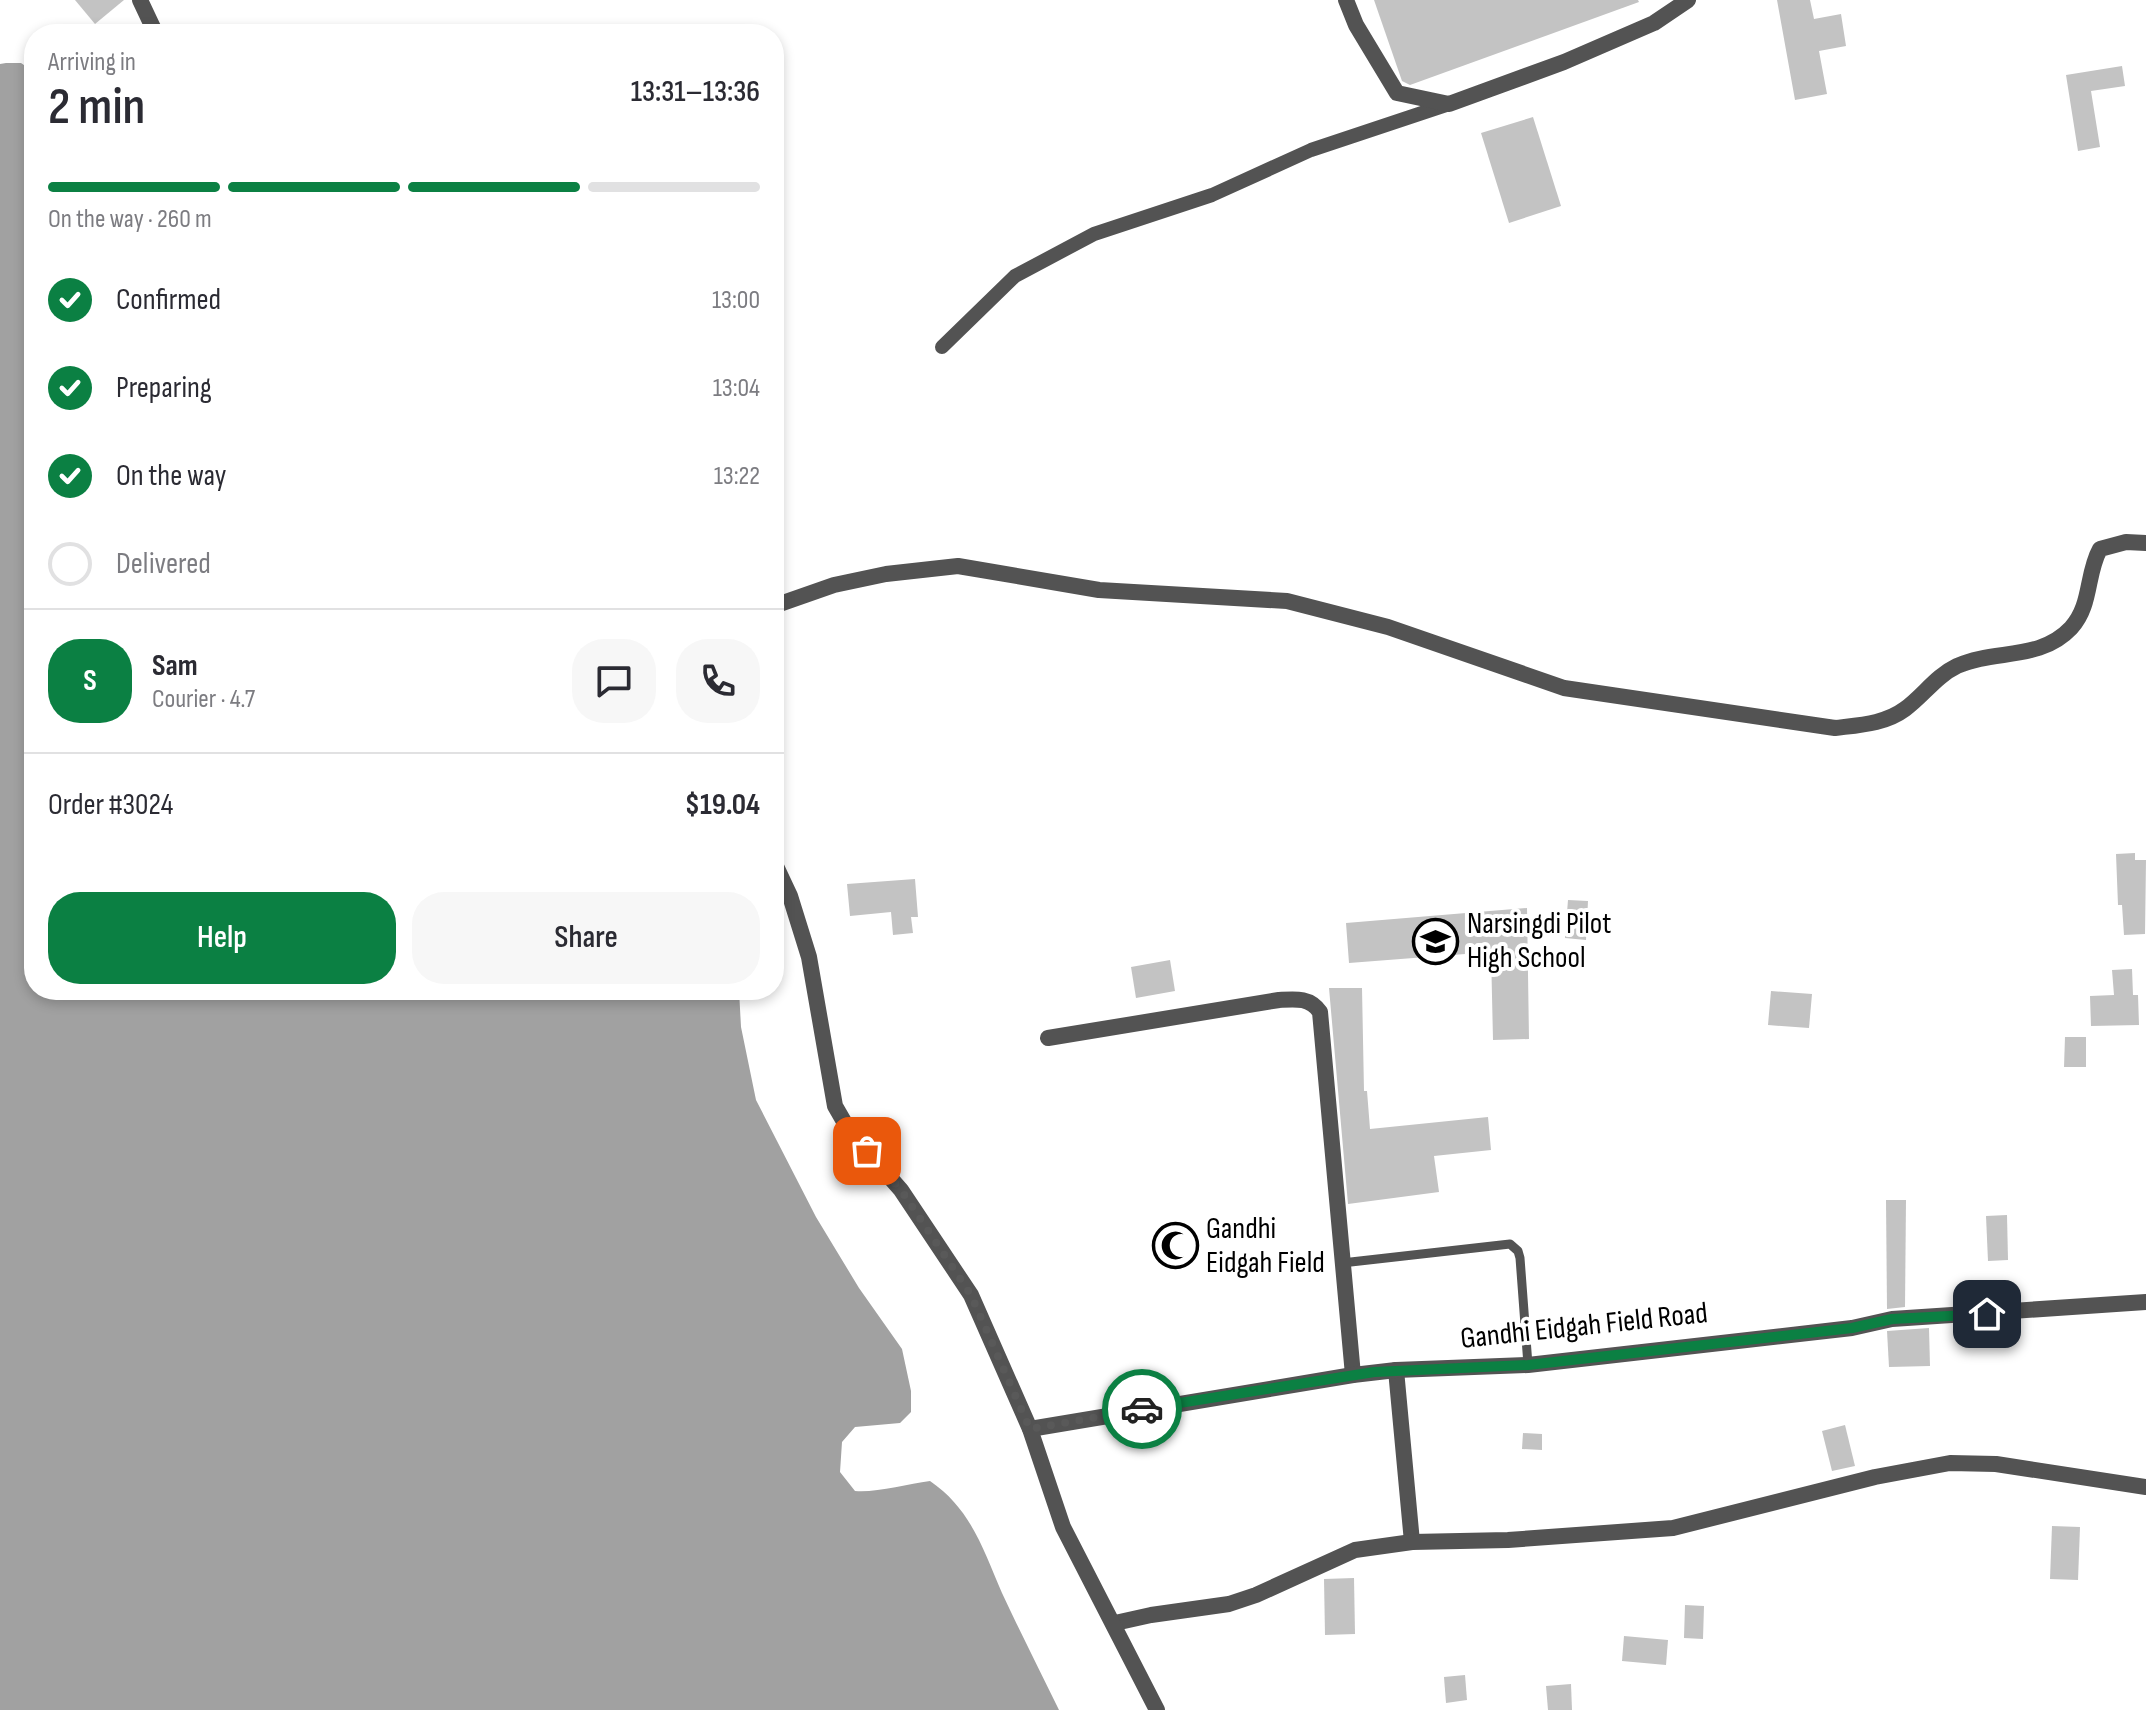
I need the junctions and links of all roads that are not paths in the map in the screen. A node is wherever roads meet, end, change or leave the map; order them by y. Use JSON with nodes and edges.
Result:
{"nodes":[{"id":1,"x":140,"y":0,"type":"edge"},
{"id":2,"x":1346,"y":0,"type":"edge"},
{"id":3,"x":1688,"y":0,"type":"edge"},
{"id":4,"x":151,"y":24,"type":"edge"},
{"id":5,"x":1449,"y":104,"type":"junction"},
{"id":6,"x":942,"y":347,"type":"dead end"},
{"id":7,"x":2146,"y":543,"type":"edge"},
{"id":8,"x":784,"y":602,"type":"edge"},
{"id":9,"x":784,"y":883,"type":"edge"},
{"id":10,"x":1048,"y":1038,"type":"dead end"},
{"id":11,"x":1342,"y":1263,"type":"junction"},
{"id":12,"x":2146,"y":1302,"type":"edge"},
{"id":13,"x":1528,"y":1365,"type":"junction"},
{"id":14,"x":1396,"y":1370,"type":"junction"},
{"id":15,"x":1353,"y":1375,"type":"junction"},
{"id":16,"x":1030,"y":1429,"type":"junction"},
{"id":17,"x":2146,"y":1487,"type":"edge"},
{"id":18,"x":1412,"y":1542,"type":"junction"},
{"id":19,"x":1115,"y":1623,"type":"junction"},
{"id":20,"x":1157,"y":1710,"type":"edge"}],
"edges":[{"from":1,"to":4,"type":"street"},
{"from":2,"to":5,"type":"street"},
{"from":3,"to":5,"type":"street"},
{"from":5,"to":6,"type":"street"},
{"from":7,"to":8,"type":"street"},
{"from":9,"to":16,"type":"street"},
{"from":10,"to":11,"type":"street"},
{"from":11,"to":13,"type":"lane"},
{"from":11,"to":15,"type":"street"},
{"from":12,"to":13,"type":"street","name":"Gandhi Eidgah Field Road"},
{"from":13,"to":14,"type":"street","name":"Gandhi Eidgah Field Road"},
{"from":14,"to":15,"type":"street","name":"Gandhi Eidgah Field Road"},
{"from":14,"to":18,"type":"street"},
{"from":15,"to":16,"type":"street","name":"Gandhi Eidgah Field Road"},
{"from":16,"to":19,"type":"street"},
{"from":17,"to":18,"type":"street"},
{"from":18,"to":19,"type":"street"},
{"from":19,"to":20,"type":"street"}]}
